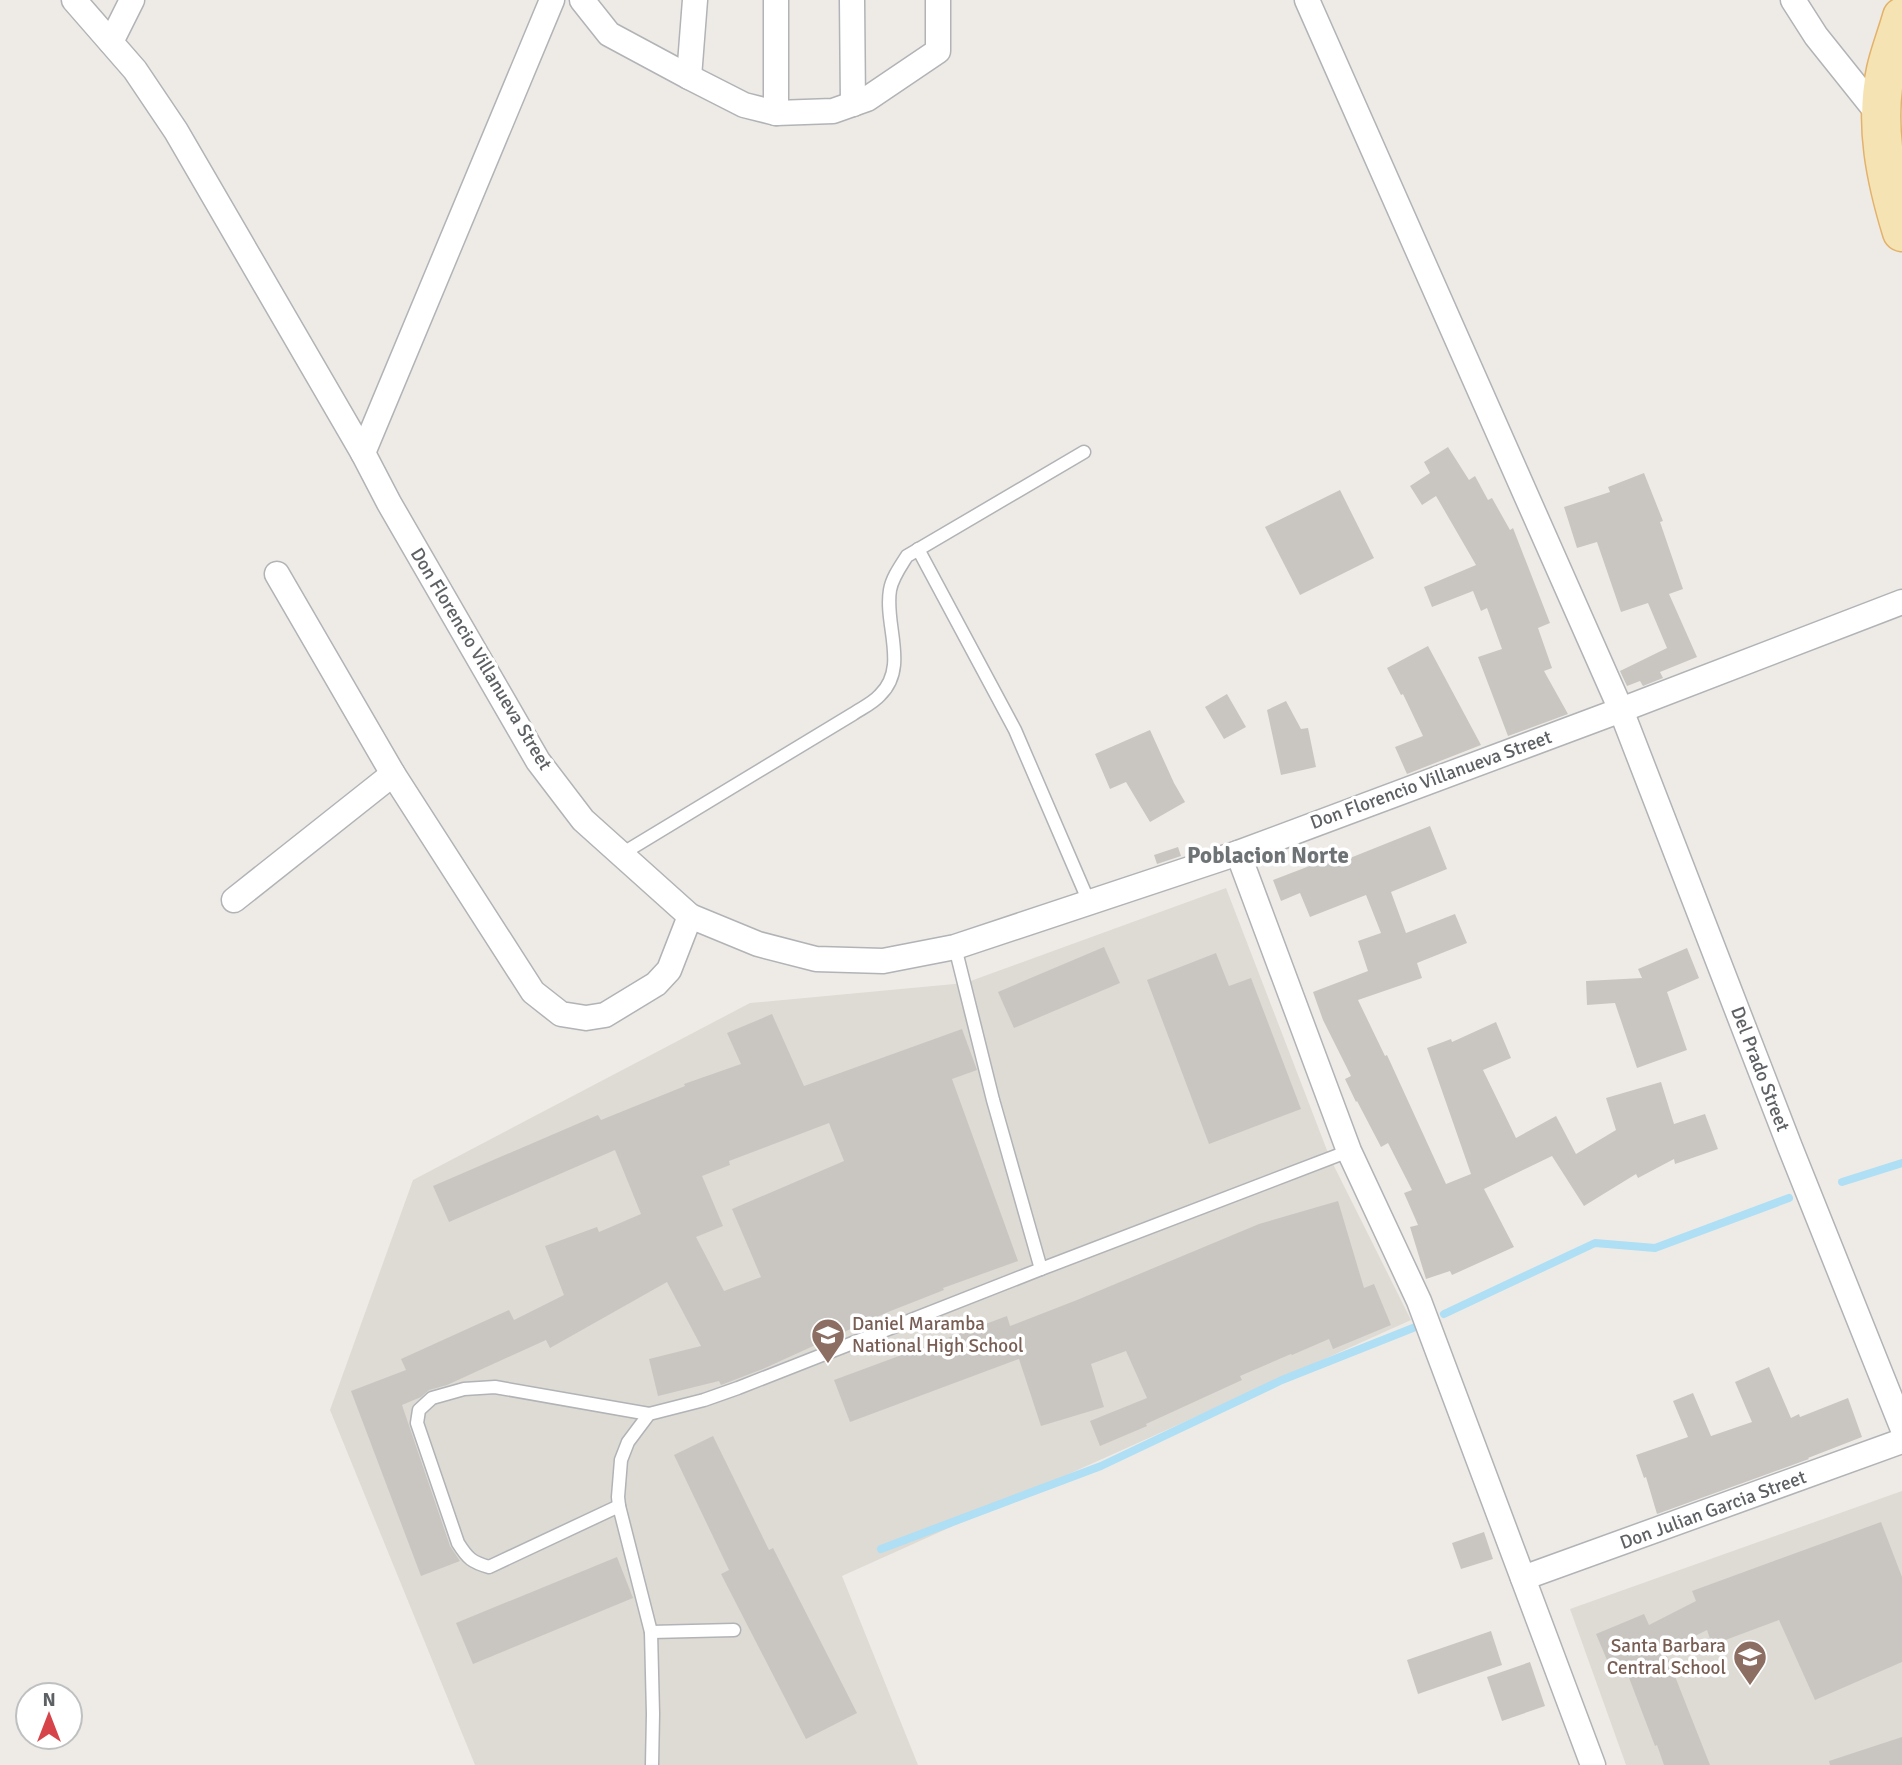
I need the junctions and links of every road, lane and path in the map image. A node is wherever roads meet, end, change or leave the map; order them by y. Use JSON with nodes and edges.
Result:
{"nodes":[{"id":1,"x":74,"y":0,"type":"edge"},
{"id":2,"x":132,"y":0,"type":"edge"},
{"id":3,"x":552,"y":0,"type":"edge"},
{"id":4,"x":582,"y":0,"type":"edge"},
{"id":5,"x":609,"y":0,"type":"edge"},
{"id":6,"x":695,"y":0,"type":"edge"},
{"id":7,"x":776,"y":0,"type":"edge"},
{"id":8,"x":852,"y":0,"type":"edge"},
{"id":9,"x":938,"y":0,"type":"edge"},
{"id":10,"x":1307,"y":0,"type":"edge"},
{"id":11,"x":1793,"y":0,"type":"edge"},
{"id":12,"x":1902,"y":18,"type":"edge"},
{"id":13,"x":609,"y":34,"type":"junction"},
{"id":14,"x":111,"y":42,"type":"junction"},
{"id":15,"x":689,"y":77,"type":"junction"},
{"id":16,"x":853,"y":104,"type":"junction"},
{"id":17,"x":776,"y":113,"type":"junction"},
{"id":18,"x":1880,"y":117,"type":"junction"},
{"id":19,"x":1896,"y":192,"type":"edge"},
{"id":20,"x":1902,"y":232,"type":"edge"},
{"id":21,"x":1084,"y":452,"type":"dead end"},
{"id":22,"x":363,"y":453,"type":"junction"},
{"id":23,"x":918,"y":549,"type":"junction"},
{"id":24,"x":277,"y":574,"type":"dead end"},
{"id":25,"x":1902,"y":602,"type":"edge"},
{"id":26,"x":1621,"y":709,"type":"junction"},
{"id":27,"x":393,"y":774,"type":"junction"},
{"id":28,"x":1238,"y":852,"type":"junction"},
{"id":29,"x":620,"y":856,"type":"junction"},
{"id":30,"x":234,"y":900,"type":"dead end"},
{"id":31,"x":1089,"y":902,"type":"junction"},
{"id":32,"x":690,"y":916,"type":"junction"},
{"id":33,"x":956,"y":947,"type":"junction"},
{"id":34,"x":1349,"y":1151,"type":"junction"},
{"id":35,"x":1041,"y":1269,"type":"junction"},
{"id":36,"x":649,"y":1414,"type":"junction"},
{"id":37,"x":1902,"y":1427,"type":"edge"},
{"id":38,"x":1902,"y":1441,"type":"edge"},
{"id":39,"x":619,"y":1506,"type":"junction"},
{"id":40,"x":1523,"y":1578,"type":"junction"},
{"id":41,"x":734,"y":1630,"type":"dead end"},
{"id":42,"x":651,"y":1632,"type":"junction"},
{"id":43,"x":652,"y":1765,"type":"edge"},
{"id":44,"x":1593,"y":1765,"type":"edge"}],
"edges":[{"from":1,"to":14,"type":"street","name":"Don Florencio Villanueva Street"},
{"from":2,"to":14,"type":"street"},
{"from":3,"to":22,"type":"street"},
{"from":4,"to":13,"type":"street"},
{"from":5,"to":13,"type":"street"},
{"from":6,"to":15,"type":"street"},
{"from":7,"to":17,"type":"street"},
{"from":8,"to":16,"type":"street"},
{"from":9,"to":16,"type":"street"},
{"from":10,"to":26,"type":"street","name":"Del Prado Street"},
{"from":11,"to":18,"type":"street"},
{"from":12,"to":18,"type":"main road"},
{"from":13,"to":15,"type":"street"},
{"from":14,"to":22,"type":"street","name":"Don Florencio Villanueva Street"},
{"from":15,"to":17,"type":"street"},
{"from":16,"to":17,"type":"street"},
{"from":18,"to":19,"type":"main road"},
{"from":19,"to":20,"type":"main road"},
{"from":21,"to":23,"type":"lane"},
{"from":22,"to":29,"type":"street","name":"Don Florencio Villanueva Street"},
{"from":23,"to":29,"type":"lane"},
{"from":23,"to":31,"type":"lane"},
{"from":24,"to":27,"type":"street"},
{"from":25,"to":26,"type":"street","name":"Don Florencio Villanueva Street"},
{"from":26,"to":28,"type":"street","name":"Don Florencio Villanueva Street"},
{"from":26,"to":37,"type":"street","name":"Del Prado Street"},
{"from":27,"to":30,"type":"street"},
{"from":27,"to":32,"type":"street"},
{"from":28,"to":31,"type":"street","name":"Don Florencio Villanueva Street"},
{"from":28,"to":34,"type":"street"},
{"from":29,"to":32,"type":"street","name":"Don Florencio Villanueva Street"},
{"from":31,"to":33,"type":"street","name":"Don Florencio Villanueva Street"},
{"from":32,"to":33,"type":"street","name":"Don Florencio Villanueva Street"},
{"from":33,"to":35,"type":"lane"},
{"from":34,"to":35,"type":"lane"},
{"from":34,"to":40,"type":"street"},
{"from":35,"to":36,"type":"lane"},
{"from":36,"to":39,"type":"lane"},
{"from":36,"to":39,"type":"lane"},
{"from":38,"to":40,"type":"street","name":"Don Julian Garcia Street"},
{"from":39,"to":42,"type":"lane"},
{"from":40,"to":44,"type":"street"},
{"from":41,"to":42,"type":"lane"},
{"from":42,"to":43,"type":"lane"}]}
